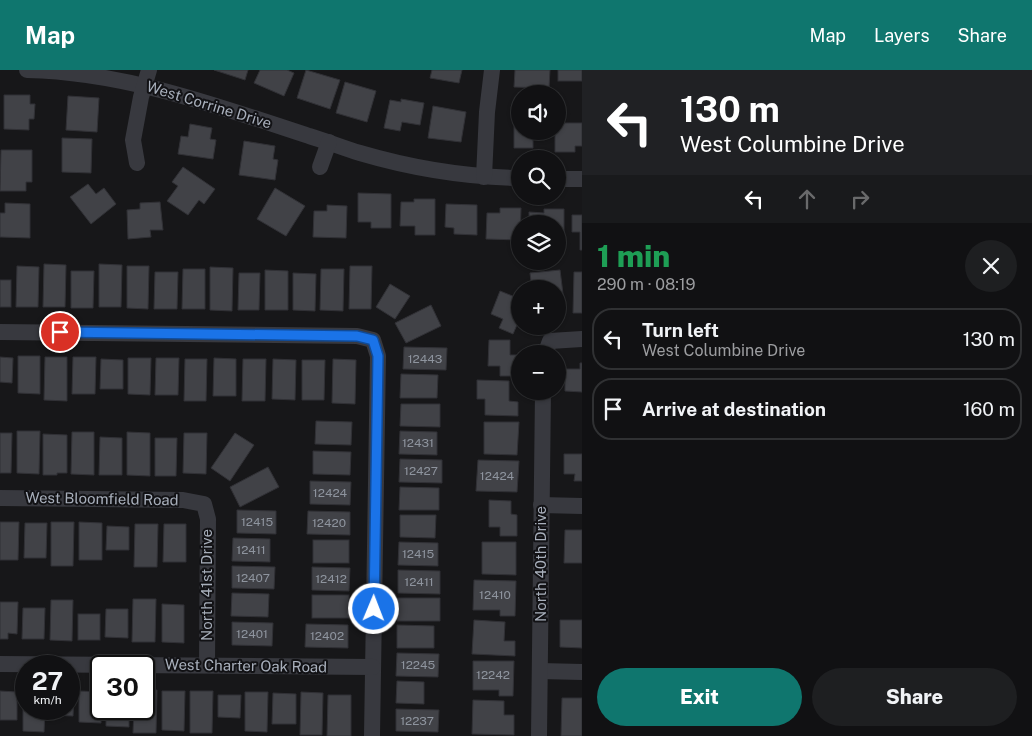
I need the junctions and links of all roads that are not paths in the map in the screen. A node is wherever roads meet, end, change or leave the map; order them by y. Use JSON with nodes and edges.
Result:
{"nodes":[{"id":1,"x":27,"y":70,"type":"edge"},
{"id":2,"x":492,"y":70,"type":"edge"},
{"id":3,"x":147,"y":78,"type":"edge"},
{"id":4,"x":329,"y":142,"type":"junction"},
{"id":5,"x":137,"y":163,"type":"dead end"},
{"id":6,"x":320,"y":167,"type":"dead end"},
{"id":7,"x":484,"y":177,"type":"junction"},
{"id":8,"x":511,"y":178,"type":"edge"},
{"id":9,"x":566,"y":179,"type":"edge"},
{"id":10,"x":582,"y":179,"type":"edge"},
{"id":11,"x":0,"y":332,"type":"edge"},
{"id":12,"x":582,"y":339,"type":"edge"},
{"id":13,"x":556,"y":345,"type":"edge"},
{"id":14,"x":543,"y":400,"type":"edge"},
{"id":15,"x":0,"y":498,"type":"edge"},
{"id":16,"x":204,"y":504,"type":"joint"},
{"id":17,"x":541,"y":505,"type":"junction"},
{"id":18,"x":582,"y":506,"type":"edge"},
{"id":19,"x":0,"y":664,"type":"edge"},
{"id":20,"x":207,"y":665,"type":"junction"},
{"id":21,"x":373,"y":667,"type":"junction"},
{"id":22,"x":540,"y":671,"type":"junction"},
{"id":23,"x":582,"y":672,"type":"edge"},
{"id":24,"x":372,"y":736,"type":"edge"},
{"id":25,"x":539,"y":736,"type":"edge"}],
"edges":[{"from":1,"to":3,"type":"street","name":"West Corrine Drive"},
{"from":2,"to":7,"type":"street"},
{"from":3,"to":4,"type":"street","name":"West Corrine Drive"},
{"from":3,"to":5,"type":"street"},
{"from":4,"to":6,"type":"street"},
{"from":4,"to":7,"type":"street","name":"West Corrine Drive"},
{"from":7,"to":8,"type":"street","name":"West Corrine Drive"},
{"from":9,"to":10,"type":"street"},
{"from":11,"to":21,"type":"street"},
{"from":12,"to":13,"type":"street"},
{"from":14,"to":17,"type":"street","name":"North 40th Drive"},
{"from":15,"to":16,"type":"street","name":"West Bloomfield Road"},
{"from":16,"to":20,"type":"street","name":"North 41st Drive"},
{"from":17,"to":18,"type":"street"},
{"from":17,"to":22,"type":"street","name":"North 40th Drive"},
{"from":19,"to":20,"type":"street","name":"West Charter Oak Road"},
{"from":20,"to":21,"type":"street","name":"West Charter Oak Road"},
{"from":21,"to":24,"type":"street"},
{"from":22,"to":23,"type":"street"},
{"from":22,"to":25,"type":"street","name":"North 40th Drive"}]}
